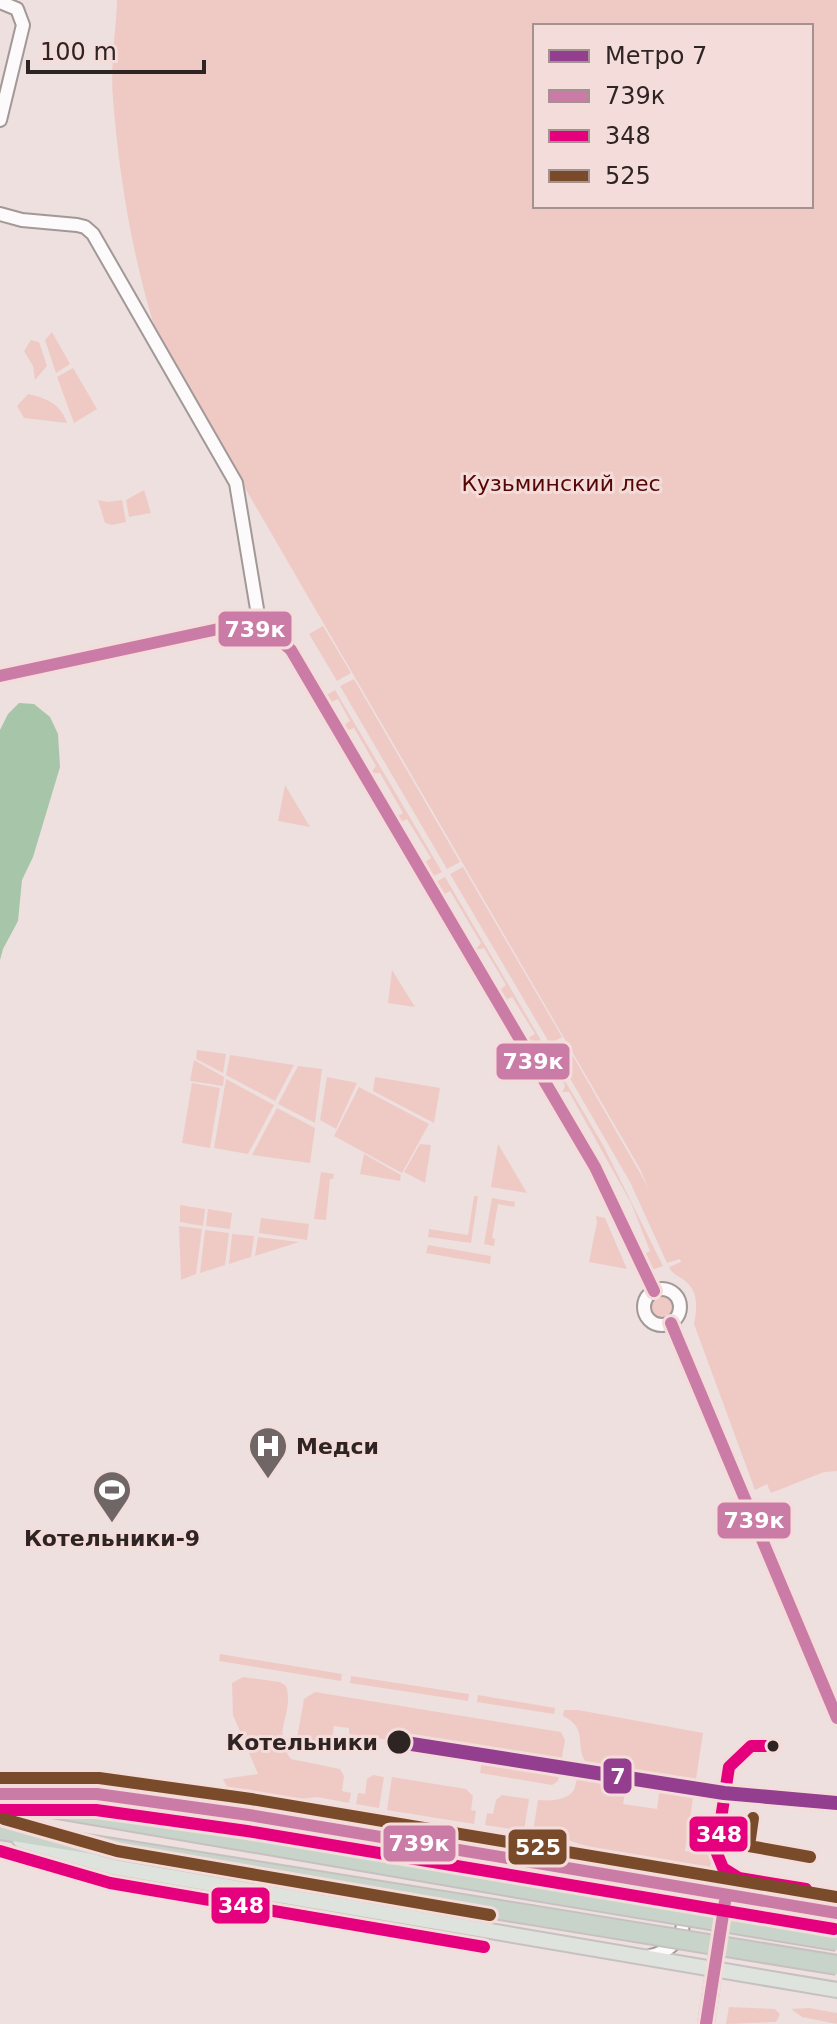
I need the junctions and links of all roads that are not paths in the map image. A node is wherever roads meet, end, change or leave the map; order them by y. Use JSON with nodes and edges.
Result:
{"nodes":[{"id":1,"x":0,"y":2,"type":"edge"},
{"id":2,"x":0,"y":120,"type":"edge"},
{"id":3,"x":0,"y":214,"type":"edge"},
{"id":4,"x":260,"y":627,"type":"junction"},
{"id":5,"x":0,"y":676,"type":"edge"},
{"id":6,"x":654,"y":1291,"type":"junction"},
{"id":7,"x":671,"y":1323,"type":"junction"},
{"id":8,"x":837,"y":1718,"type":"edge"},
{"id":9,"x":0,"y":1797,"type":"edge"},
{"id":10,"x":0,"y":1832,"type":"edge"},
{"id":11,"x":655,"y":1882,"type":"junction"},
{"id":12,"x":726,"y":1895,"type":"junction"},
{"id":13,"x":837,"y":1913,"type":"edge"},
{"id":14,"x":837,"y":1941,"type":"edge"},
{"id":15,"x":644,"y":1958,"type":"junction"},
{"id":16,"x":837,"y":1965,"type":"edge"},
{"id":17,"x":713,"y":1969,"type":"junction"},
{"id":18,"x":837,"y":1990,"type":"edge"},
{"id":19,"x":706,"y":2024,"type":"edge"}],
"edges":[{"from":1,"to":2,"type":"street"},
{"from":3,"to":4,"type":"street"},
{"from":4,"to":5,"type":"street"},
{"from":4,"to":6,"type":"street"},
{"from":6,"to":7,"type":"street"},
{"from":6,"to":7,"type":"street"},
{"from":7,"to":8,"type":"street"},
{"from":9,"to":11,"type":"main road"},
{"from":9,"to":14,"type":"highway","bridge":true},
{"from":10,"to":15,"type":"main road"},
{"from":10,"to":16,"type":"highway","bridge":true},
{"from":11,"to":12,"type":"main road"},
{"from":11,"to":15,"type":"street"},
{"from":12,"to":13,"type":"main road"},
{"from":12,"to":17,"type":"main road"},
{"from":15,"to":17,"type":"main road"},
{"from":17,"to":18,"type":"main road"},
{"from":17,"to":19,"type":"main road"}]}
